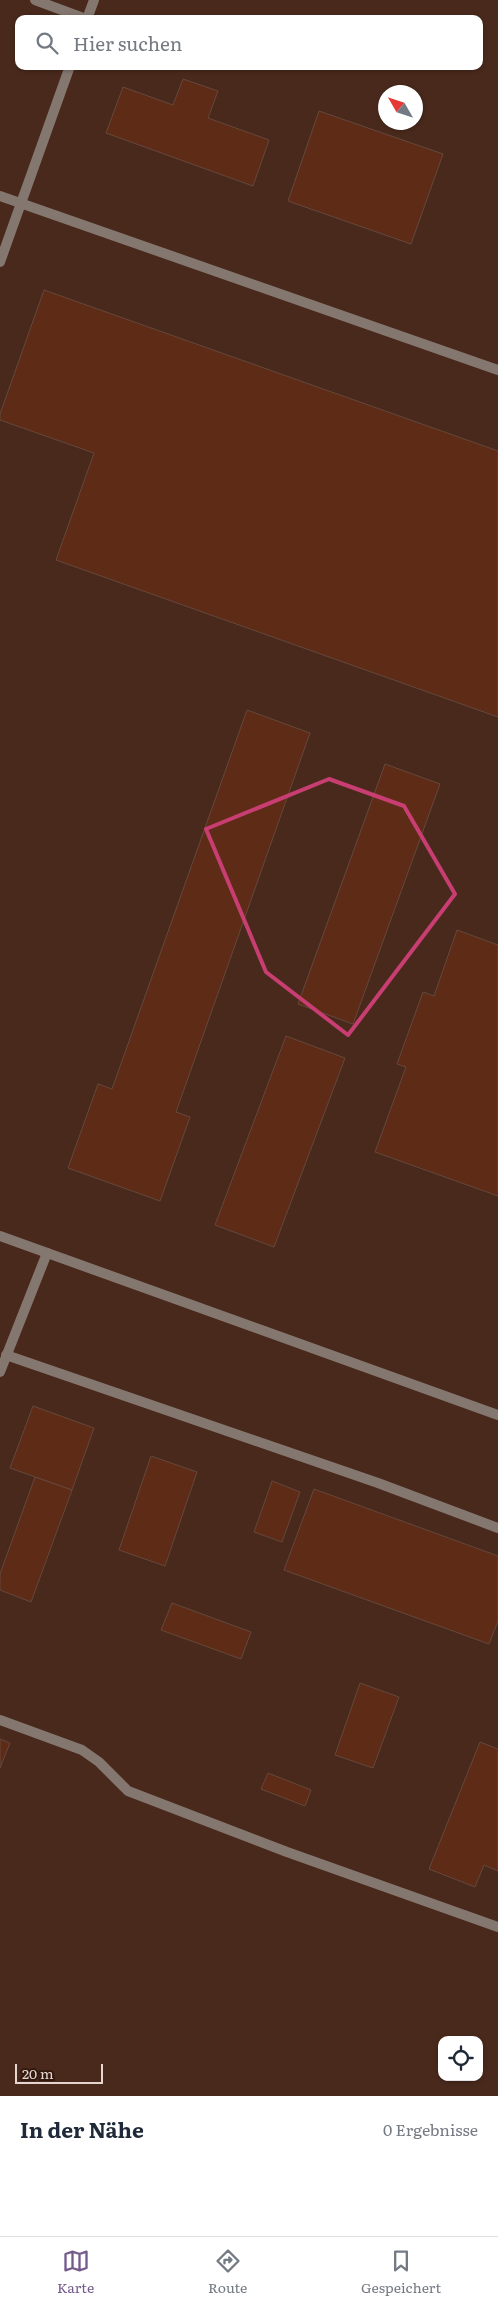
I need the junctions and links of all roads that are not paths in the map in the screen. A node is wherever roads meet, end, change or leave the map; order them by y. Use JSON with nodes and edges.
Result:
{"nodes":[{"id":1,"x":35,"y":0,"type":"edge"},
{"id":2,"x":94,"y":0,"type":"edge"},
{"id":3,"x":75,"y":15,"type":"edge"},
{"id":4,"x":88,"y":15,"type":"edge"},
{"id":5,"x":69,"y":70,"type":"edge"},
{"id":6,"x":0,"y":196,"type":"edge"},
{"id":7,"x":21,"y":204,"type":"junction"},
{"id":8,"x":0,"y":262,"type":"edge"},
{"id":9,"x":498,"y":370,"type":"edge"},
{"id":10,"x":0,"y":1236,"type":"edge"},
{"id":11,"x":47,"y":1253,"type":"junction"},
{"id":12,"x":6,"y":1355,"type":"junction"},
{"id":13,"x":0,"y":1372,"type":"edge"},
{"id":14,"x":498,"y":1415,"type":"edge"},
{"id":15,"x":498,"y":1528,"type":"edge"},
{"id":16,"x":0,"y":1720,"type":"edge"},
{"id":17,"x":498,"y":1927,"type":"edge"}],
"edges":[{"from":1,"to":3,"type":"lane"},
{"from":2,"to":4,"type":"lane"},
{"from":5,"to":7,"type":"lane"},
{"from":6,"to":7,"type":"lane"},
{"from":7,"to":8,"type":"lane"},
{"from":7,"to":9,"type":"lane"},
{"from":10,"to":11,"type":"lane"},
{"from":11,"to":12,"type":"lane"},
{"from":11,"to":14,"type":"lane"},
{"from":12,"to":13,"type":"lane"},
{"from":12,"to":15,"type":"lane"},
{"from":16,"to":17,"type":"lane"}]}
